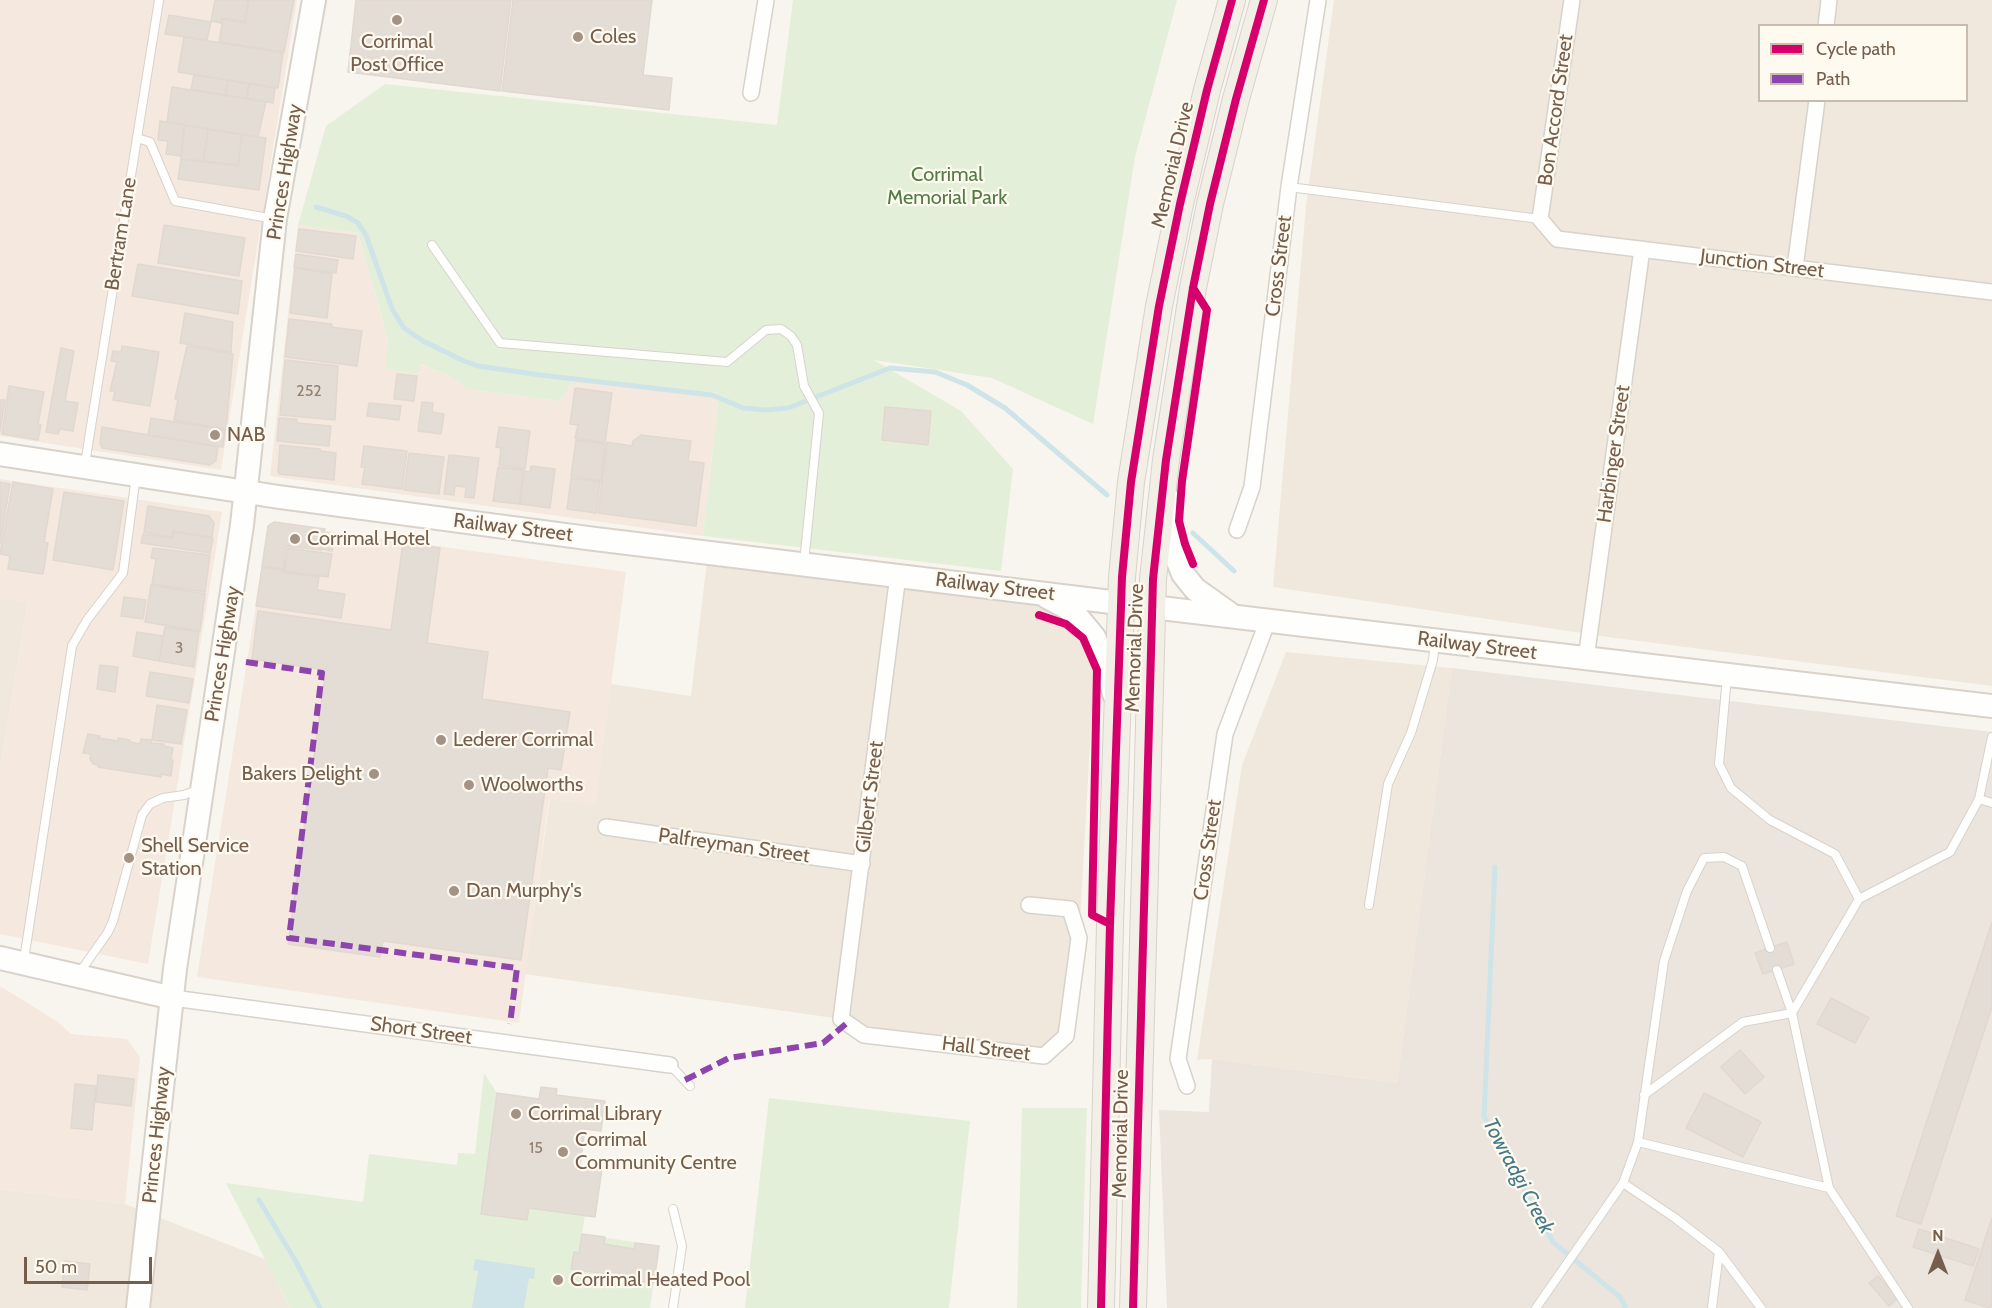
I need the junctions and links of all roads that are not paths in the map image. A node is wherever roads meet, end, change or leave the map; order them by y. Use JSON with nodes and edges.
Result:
{"nodes":[{"id":1,"x":159,"y":0,"type":"edge"},
{"id":2,"x":314,"y":0,"type":"edge"},
{"id":3,"x":765,"y":0,"type":"edge"},
{"id":4,"x":1232,"y":0,"type":"edge"},
{"id":5,"x":1264,"y":0,"type":"edge"},
{"id":6,"x":1318,"y":0,"type":"edge"},
{"id":7,"x":1572,"y":0,"type":"edge"},
{"id":8,"x":1829,"y":0,"type":"edge"},
{"id":9,"x":1826,"y":24,"type":"edge"},
{"id":10,"x":751,"y":93,"type":"dead end"},
{"id":11,"x":1817,"y":102,"type":"edge"},
{"id":12,"x":136,"y":138,"type":"junction"},
{"id":13,"x":1289,"y":187,"type":"junction"},
{"id":14,"x":275,"y":219,"type":"junction"},
{"id":15,"x":1540,"y":219,"type":"junction"},
{"id":16,"x":432,"y":245,"type":"dead end"},
{"id":17,"x":1642,"y":249,"type":"junction"},
{"id":18,"x":1796,"y":268,"type":"junction"},
{"id":19,"x":1992,"y":292,"type":"edge"},
{"id":20,"x":0,"y":454,"type":"edge"},
{"id":21,"x":1166,"y":460,"type":"junction"},
{"id":22,"x":84,"y":467,"type":"junction"},
{"id":23,"x":136,"y":475,"type":"junction"},
{"id":24,"x":246,"y":493,"type":"junction"},
{"id":25,"x":1238,"y":530,"type":"dead end"},
{"id":26,"x":804,"y":564,"type":"junction"},
{"id":27,"x":898,"y":575,"type":"junction"},
{"id":28,"x":1032,"y":591,"type":"junction"},
{"id":29,"x":1120,"y":603,"type":"junction"},
{"id":30,"x":1152,"y":607,"type":"junction"},
{"id":31,"x":1233,"y":616,"type":"junction"},
{"id":32,"x":1268,"y":621,"type":"junction"},
{"id":33,"x":1435,"y":640,"type":"junction"},
{"id":34,"x":1586,"y":659,"type":"junction"},
{"id":35,"x":1727,"y":676,"type":"junction"},
{"id":36,"x":1992,"y":706,"type":"edge"},
{"id":37,"x":1117,"y":707,"type":"junction"},
{"id":38,"x":1992,"y":737,"type":"edge"},
{"id":39,"x":202,"y":788,"type":"junction"},
{"id":40,"x":1979,"y":799,"type":"junction"},
{"id":41,"x":1992,"y":803,"type":"edge"},
{"id":42,"x":606,"y":827,"type":"dead end"},
{"id":43,"x":862,"y":864,"type":"junction"},
{"id":44,"x":1859,"y":899,"type":"junction"},
{"id":45,"x":1029,"y":905,"type":"dead end"},
{"id":46,"x":1369,"y":905,"type":"dead end"},
{"id":47,"x":1770,"y":948,"type":"dead end"},
{"id":48,"x":0,"y":958,"type":"edge"},
{"id":49,"x":24,"y":964,"type":"junction"},
{"id":50,"x":1777,"y":970,"type":"dead end"},
{"id":51,"x":78,"y":976,"type":"junction"},
{"id":52,"x":173,"y":998,"type":"junction"},
{"id":53,"x":1791,"y":1013,"type":"junction"},
{"id":54,"x":841,"y":1019,"type":"joint"},
{"id":55,"x":670,"y":1065,"type":"joint"},
{"id":56,"x":690,"y":1086,"type":"dead end"},
{"id":57,"x":1187,"y":1086,"type":"dead end"},
{"id":58,"x":1644,"y":1095,"type":"junction"},
{"id":59,"x":1638,"y":1142,"type":"junction"},
{"id":60,"x":1623,"y":1184,"type":"junction"},
{"id":61,"x":1829,"y":1188,"type":"junction"},
{"id":62,"x":673,"y":1209,"type":"dead end"},
{"id":63,"x":1719,"y":1252,"type":"junction"},
{"id":64,"x":138,"y":1308,"type":"edge"},
{"id":65,"x":672,"y":1308,"type":"edge"},
{"id":66,"x":1101,"y":1308,"type":"edge"},
{"id":67,"x":1133,"y":1308,"type":"edge"},
{"id":68,"x":1536,"y":1308,"type":"edge"},
{"id":69,"x":1712,"y":1308,"type":"edge"},
{"id":70,"x":1761,"y":1308,"type":"edge"},
{"id":71,"x":1908,"y":1308,"type":"edge"}],
"edges":[{"from":1,"to":12,"type":"lane","name":"Bertram Lane"},
{"from":2,"to":14,"type":"main road","name":"Princes Highway"},
{"from":3,"to":10,"type":"street"},
{"from":4,"to":29,"type":"main road","name":"Memorial Drive"},
{"from":5,"to":21,"type":"main road","name":"Memorial Drive"},
{"from":6,"to":13,"type":"street","name":"Cross Street"},
{"from":7,"to":15,"type":"street","name":"Bon Accord Street"},
{"from":8,"to":9,"type":"street"},
{"from":11,"to":18,"type":"street"},
{"from":12,"to":14,"type":"lane"},
{"from":12,"to":22,"type":"lane","name":"Bertram Lane"},
{"from":13,"to":15,"type":"lane"},
{"from":13,"to":25,"type":"street","name":"Cross Street"},
{"from":14,"to":24,"type":"main road","name":"Princes Highway"},
{"from":15,"to":17,"type":"street","name":"Junction Street"},
{"from":16,"to":26,"type":"lane"},
{"from":17,"to":18,"type":"street","name":"Junction Street"},
{"from":17,"to":34,"type":"street","name":"Harbinger Street"},
{"from":18,"to":19,"type":"street","name":"Junction Street"},
{"from":20,"to":22,"type":"main road","name":"Railway Street"},
{"from":21,"to":30,"type":"main road","name":"Memorial Drive"},
{"from":21,"to":31,"type":"main road"},
{"from":22,"to":23,"type":"main road","name":"Railway Street"},
{"from":23,"to":24,"type":"main road","name":"Railway Street"},
{"from":23,"to":49,"type":"lane"},
{"from":24,"to":26,"type":"main road","name":"Railway Street"},
{"from":24,"to":39,"type":"main road","name":"Princes Highway"},
{"from":26,"to":27,"type":"main road","name":"Railway Street"},
{"from":27,"to":28,"type":"main road","name":"Railway Street"},
{"from":27,"to":43,"type":"street","name":"Gilbert Street"},
{"from":28,"to":29,"type":"main road","name":"Railway Street"},
{"from":28,"to":37,"type":"main road"},
{"from":29,"to":30,"type":"main road","name":"Railway Street"},
{"from":29,"to":37,"type":"main road","name":"Memorial Drive"},
{"from":30,"to":31,"type":"main road","name":"Railway Street"},
{"from":30,"to":67,"type":"main road","name":"Memorial Drive"},
{"from":31,"to":32,"type":"main road","name":"Railway Street"},
{"from":32,"to":33,"type":"main road","name":"Railway Street"},
{"from":32,"to":57,"type":"street","name":"Cross Street"},
{"from":33,"to":34,"type":"main road","name":"Railway Street"},
{"from":33,"to":46,"type":"lane"},
{"from":34,"to":35,"type":"main road","name":"Railway Street"},
{"from":35,"to":36,"type":"main road","name":"Railway Street"},
{"from":35,"to":44,"type":"lane"},
{"from":37,"to":66,"type":"main road","name":"Memorial Drive"},
{"from":38,"to":40,"type":"lane"},
{"from":39,"to":51,"type":"lane"},
{"from":39,"to":52,"type":"main road","name":"Princes Highway"},
{"from":40,"to":41,"type":"lane"},
{"from":40,"to":44,"type":"lane"},
{"from":42,"to":43,"type":"street","name":"Palfreyman Street"},
{"from":43,"to":54,"type":"street","name":"Gilbert Street"},
{"from":44,"to":53,"type":"lane"},
{"from":45,"to":54,"type":"street","name":"Hall Street"},
{"from":47,"to":58,"type":"lane"},
{"from":48,"to":49,"type":"main road"},
{"from":49,"to":51,"type":"main road"},
{"from":50,"to":53,"type":"lane"},
{"from":51,"to":52,"type":"main road"},
{"from":52,"to":55,"type":"street","name":"Short Street"},
{"from":52,"to":64,"type":"main road","name":"Princes Highway"},
{"from":53,"to":58,"type":"lane"},
{"from":53,"to":61,"type":"lane"},
{"from":55,"to":56,"type":"lane"},
{"from":58,"to":59,"type":"lane"},
{"from":59,"to":60,"type":"lane"},
{"from":59,"to":61,"type":"lane"},
{"from":60,"to":63,"type":"lane"},
{"from":60,"to":68,"type":"lane"},
{"from":61,"to":71,"type":"lane"},
{"from":62,"to":65,"type":"lane"},
{"from":63,"to":69,"type":"lane"},
{"from":63,"to":70,"type":"lane"}]}
